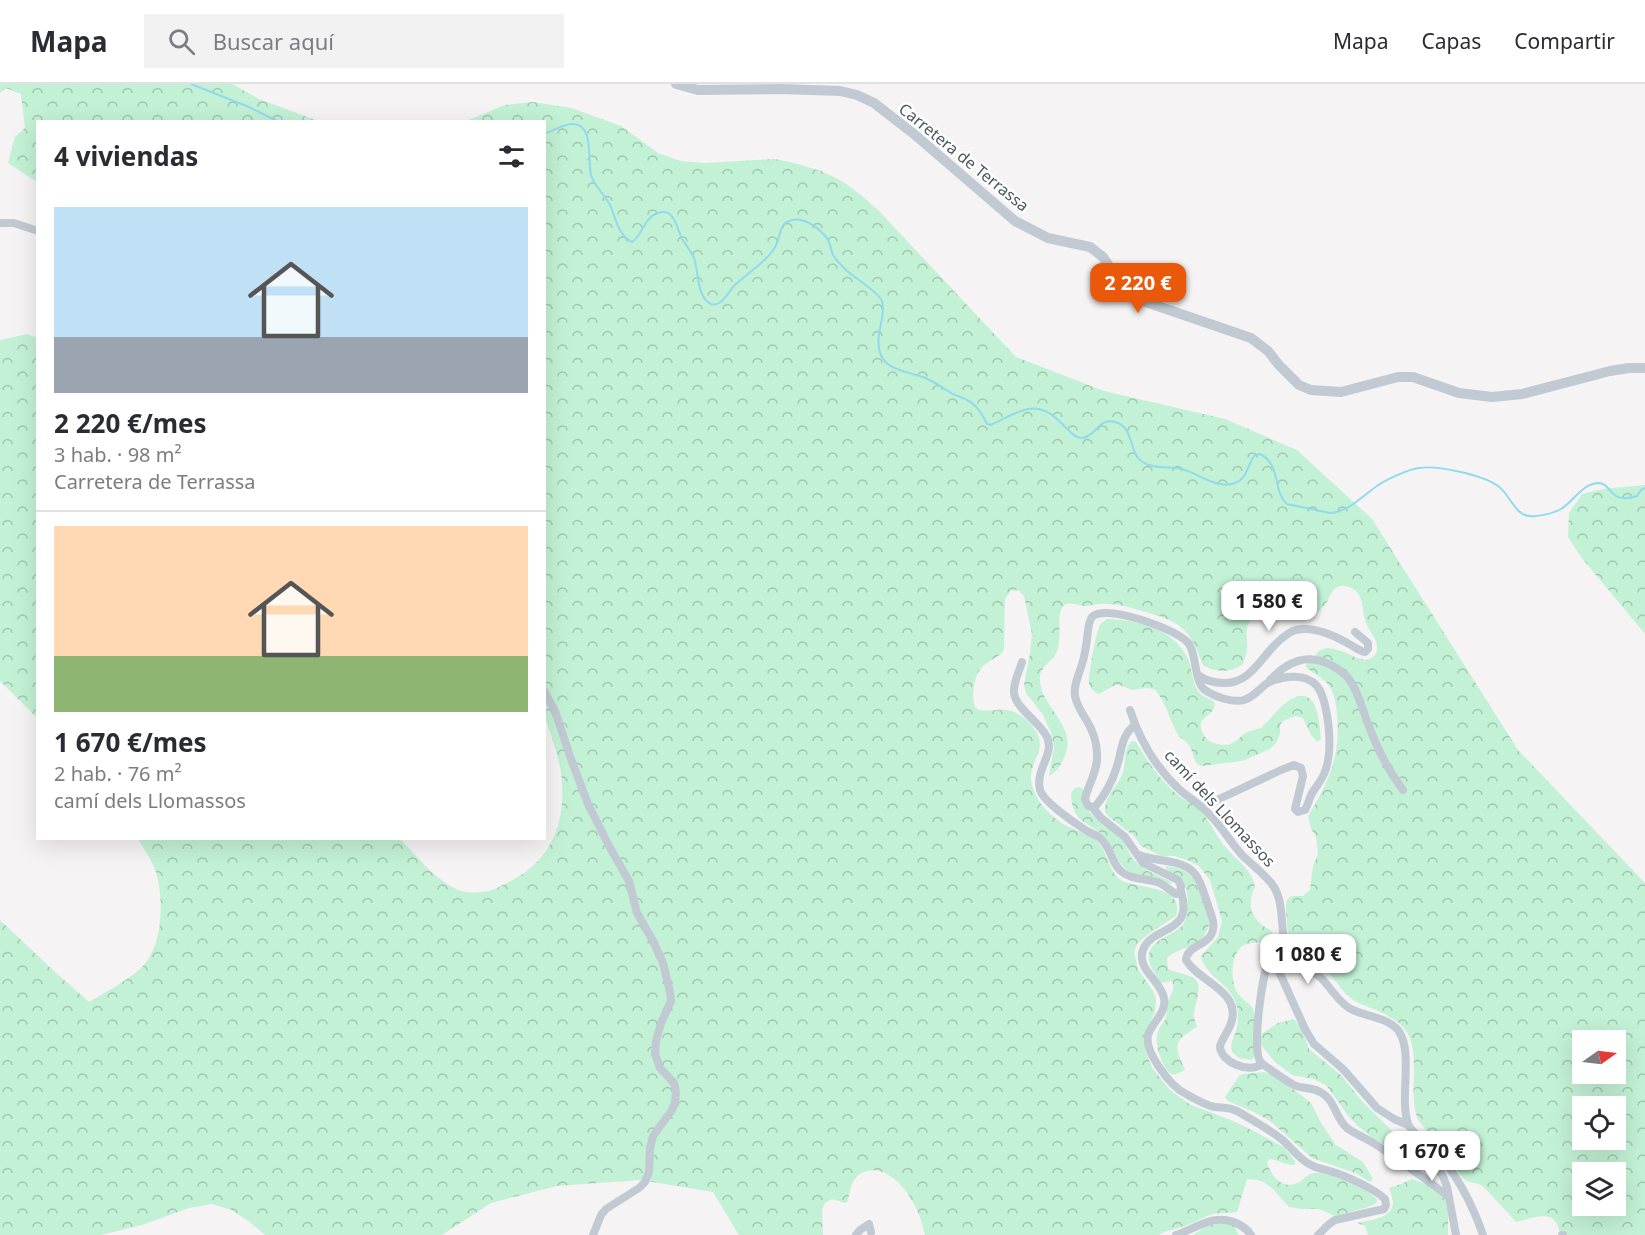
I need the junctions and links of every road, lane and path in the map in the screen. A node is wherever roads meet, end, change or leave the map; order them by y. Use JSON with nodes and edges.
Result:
{"nodes":[{"id":1,"x":676,"y":84,"type":"edge"},
{"id":2,"x":0,"y":223,"type":"edge"},
{"id":3,"x":36,"y":230,"type":"edge"},
{"id":4,"x":1645,"y":368,"type":"edge"},
{"id":5,"x":1355,"y":632,"type":"dead end"},
{"id":6,"x":1022,"y":662,"type":"dead end"},
{"id":7,"x":1198,"y":675,"type":"junction"},
{"id":8,"x":1265,"y":685,"type":"junction"},
{"id":9,"x":546,"y":695,"type":"edge"},
{"id":10,"x":1130,"y":710,"type":"dead end"},
{"id":11,"x":1135,"y":725,"type":"junction"},
{"id":12,"x":1403,"y":790,"type":"dead end"},
{"id":13,"x":1202,"y":807,"type":"junction"},
{"id":14,"x":1093,"y":808,"type":"junction"},
{"id":15,"x":1136,"y":854,"type":"junction"},
{"id":16,"x":1181,"y":891,"type":"junction"},
{"id":17,"x":1287,"y":951,"type":"junction"},
{"id":18,"x":1272,"y":956,"type":"junction"},
{"id":19,"x":1262,"y":1064,"type":"junction"},
{"id":20,"x":1411,"y":1127,"type":"junction"},
{"id":21,"x":1449,"y":1197,"type":"junction"},
{"id":22,"x":1239,"y":1224,"type":"junction"},
{"id":23,"x":872,"y":1232,"type":"dead end"},
{"id":24,"x":593,"y":1235,"type":"edge"},
{"id":25,"x":856,"y":1235,"type":"edge"},
{"id":26,"x":1176,"y":1235,"type":"edge"},
{"id":27,"x":1245,"y":1235,"type":"edge"},
{"id":28,"x":1251,"y":1235,"type":"edge"},
{"id":29,"x":1318,"y":1235,"type":"edge"},
{"id":30,"x":1456,"y":1235,"type":"edge"},
{"id":31,"x":1483,"y":1235,"type":"edge"}],
"edges":[{"from":1,"to":4,"type":"street","name":"Carretera de Terrassa"},
{"from":2,"to":3,"type":"street"},
{"from":5,"to":7,"type":"street"},
{"from":6,"to":16,"type":"street"},
{"from":7,"to":8,"type":"street"},
{"from":7,"to":14,"type":"street"},
{"from":8,"to":12,"type":"street"},
{"from":8,"to":13,"type":"street"},
{"from":9,"to":24,"type":"street"},
{"from":10,"to":11,"type":"street","name":"camí dels Llomassos"},
{"from":11,"to":13,"type":"street","name":"camí dels Llomassos"},
{"from":11,"to":14,"type":"street"},
{"from":13,"to":17,"type":"street","name":"camí dels Llomassos"},
{"from":14,"to":15,"type":"street"},
{"from":15,"to":16,"type":"street"},
{"from":15,"to":19,"type":"street"},
{"from":16,"to":29,"type":"street"},
{"from":17,"to":18,"type":"street"},
{"from":17,"to":20,"type":"street"},
{"from":18,"to":19,"type":"street"},
{"from":18,"to":20,"type":"street"},
{"from":19,"to":21,"type":"street"},
{"from":20,"to":21,"type":"street"},
{"from":20,"to":31,"type":"street"},
{"from":21,"to":30,"type":"street"},
{"from":22,"to":26,"type":"street"},
{"from":22,"to":27,"type":"street"},
{"from":22,"to":28,"type":"street"},
{"from":23,"to":25,"type":"street"}]}
